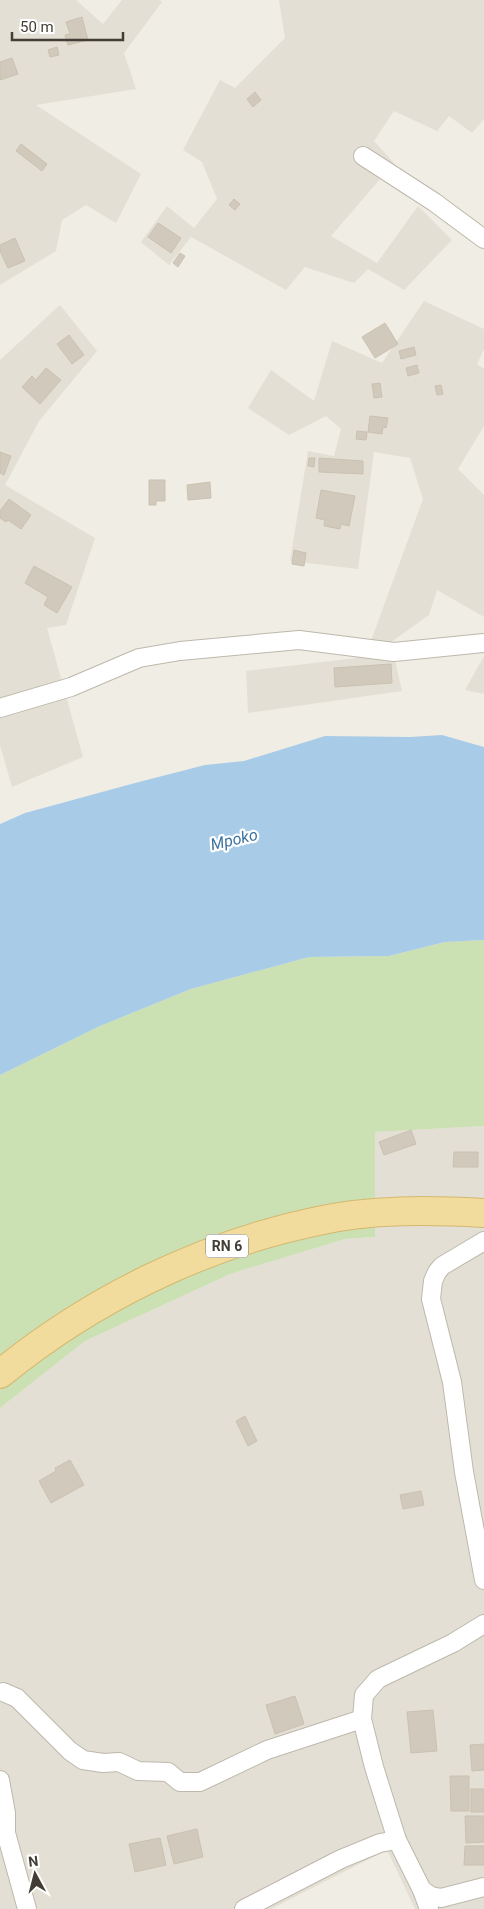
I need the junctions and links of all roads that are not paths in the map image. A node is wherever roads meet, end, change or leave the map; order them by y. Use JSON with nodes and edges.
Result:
{"nodes":[{"id":1,"x":363,"y":156,"type":"dead end"},
{"id":2,"x":484,"y":239,"type":"edge"},
{"id":3,"x":484,"y":643,"type":"edge"},
{"id":4,"x":0,"y":708,"type":"edge"},
{"id":5,"x":484,"y":1213,"type":"edge"},
{"id":6,"x":484,"y":1241,"type":"edge"},
{"id":7,"x":0,"y":1374,"type":"edge"},
{"id":8,"x":484,"y":1580,"type":"edge"},
{"id":9,"x":484,"y":1624,"type":"edge"},
{"id":10,"x":1,"y":1693,"type":"edge"},
{"id":11,"x":362,"y":1718,"type":"junction"},
{"id":12,"x":0,"y":1780,"type":"edge"},
{"id":13,"x":3,"y":1815,"type":"edge"},
{"id":14,"x":398,"y":1840,"type":"junction"},
{"id":15,"x":484,"y":1887,"type":"edge"},
{"id":16,"x":439,"y":1905,"type":"edge"},
{"id":17,"x":27,"y":1909,"type":"edge"},
{"id":18,"x":244,"y":1909,"type":"edge"}],
"edges":[{"from":1,"to":2,"type":"street"},
{"from":3,"to":4,"type":"street"},
{"from":5,"to":7,"type":"main road","number":"RN 6"},
{"from":6,"to":8,"type":"street"},
{"from":9,"to":11,"type":"street"},
{"from":10,"to":11,"type":"street"},
{"from":11,"to":14,"type":"street"},
{"from":12,"to":13,"type":"street"},
{"from":13,"to":17,"type":"street"},
{"from":14,"to":16,"type":"street"},
{"from":14,"to":18,"type":"street"},
{"from":15,"to":16,"type":"street"}]}
